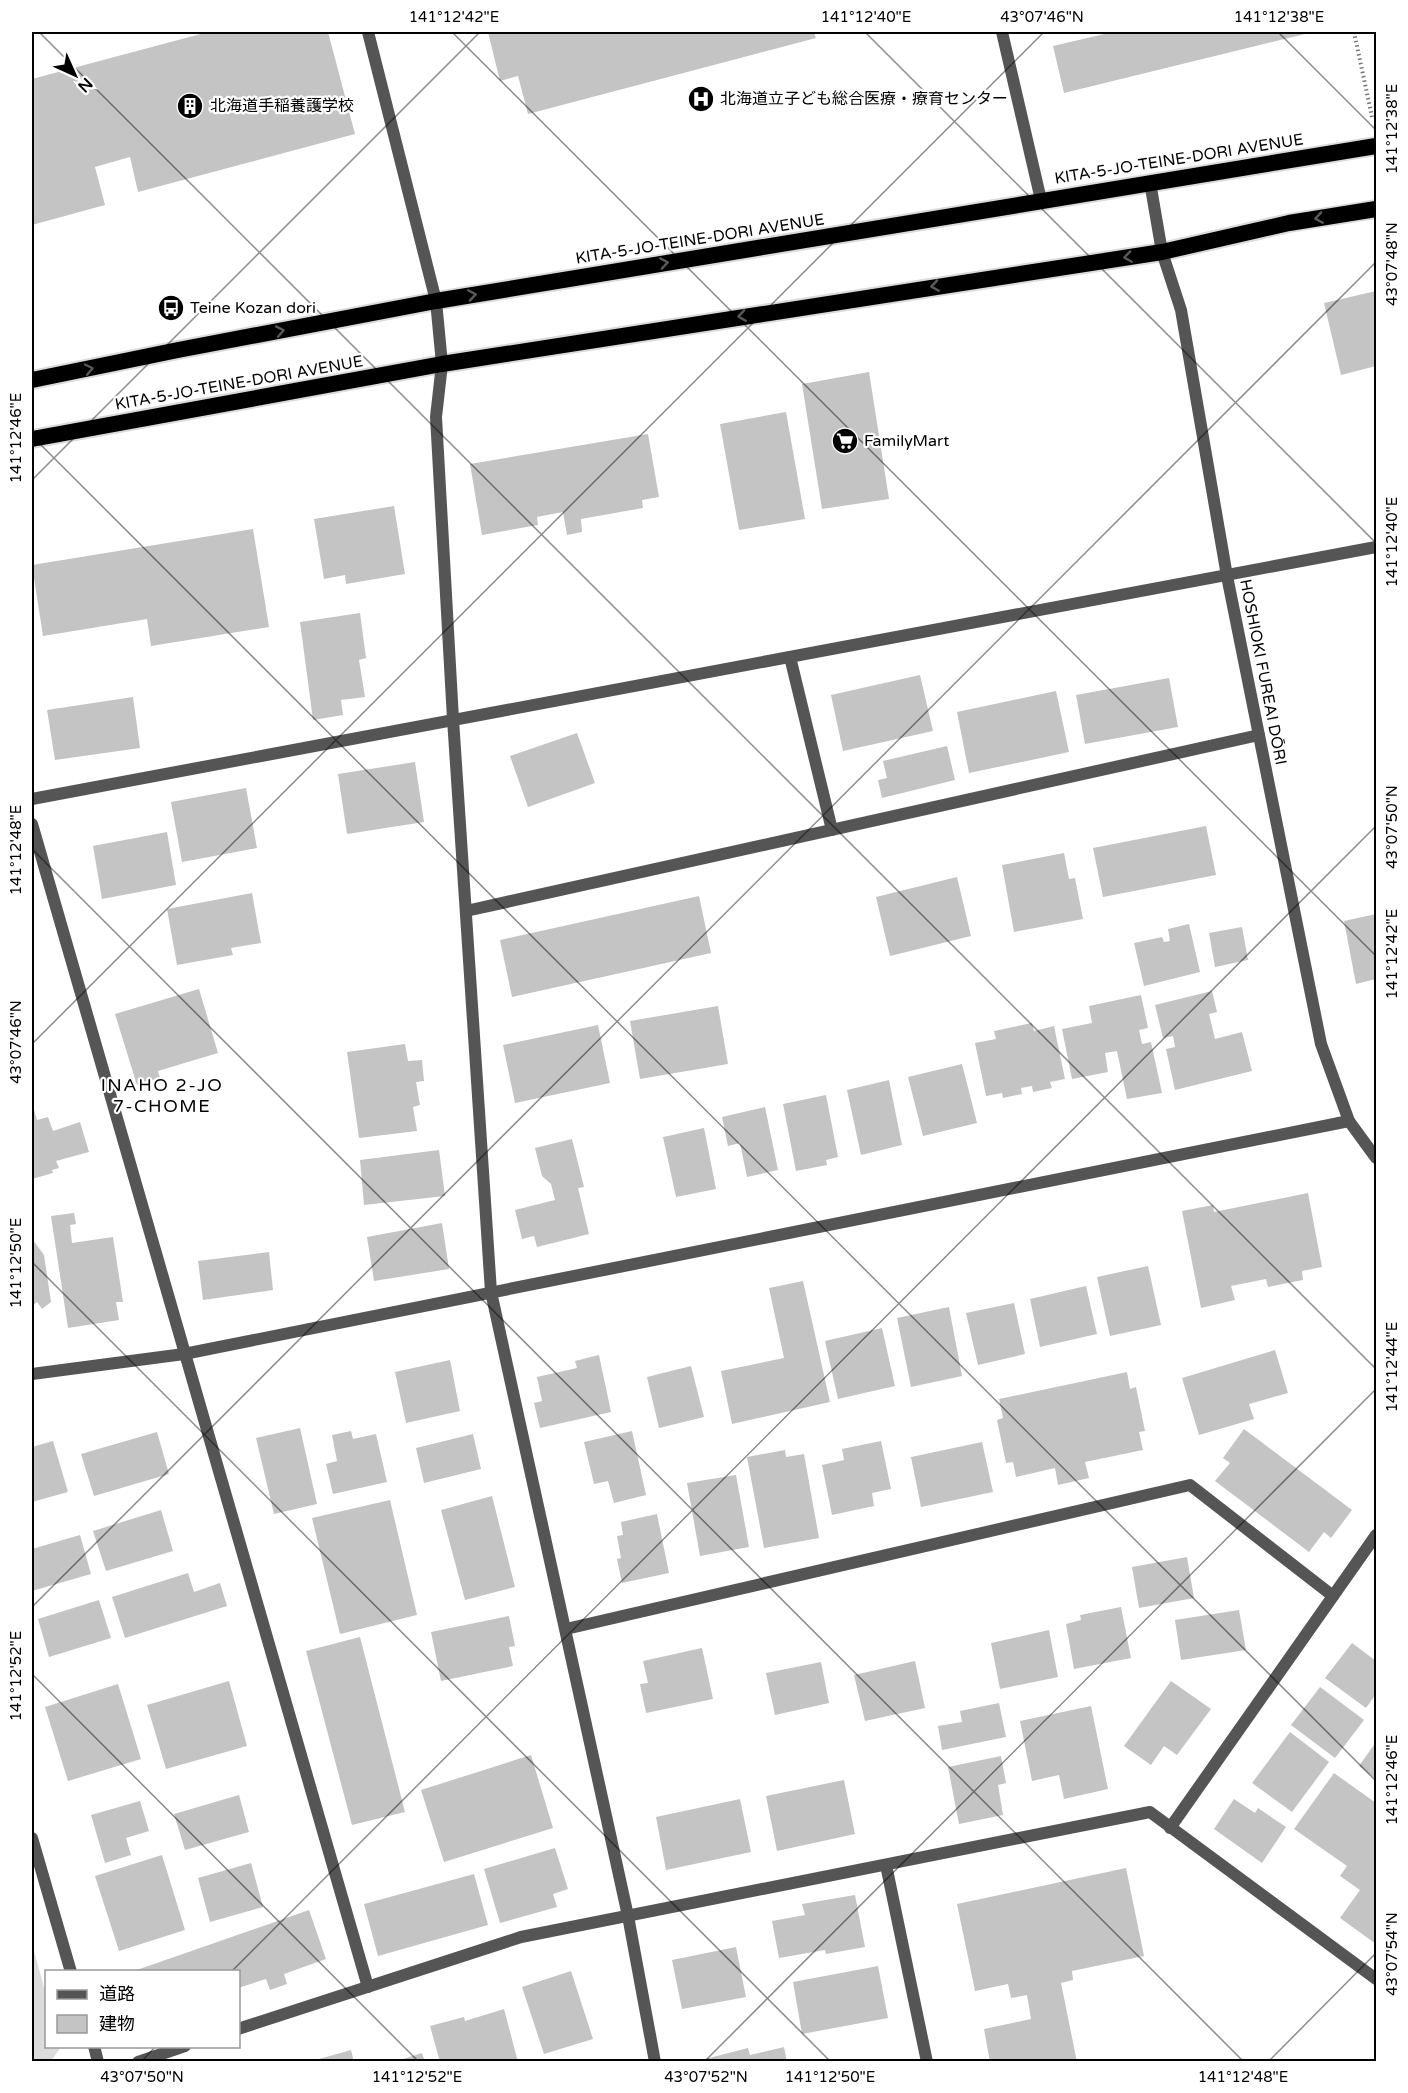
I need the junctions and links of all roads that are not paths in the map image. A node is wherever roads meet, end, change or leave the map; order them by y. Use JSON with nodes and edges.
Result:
{"nodes":[{"id":1,"x":368,"y":32,"type":"edge"},
{"id":2,"x":1002,"y":32,"type":"edge"},
{"id":3,"x":1377,"y":146,"type":"edge"},
{"id":4,"x":1150,"y":182,"type":"junction"},
{"id":5,"x":1041,"y":200,"type":"junction"},
{"id":6,"x":1377,"y":209,"type":"edge"},
{"id":7,"x":1162,"y":252,"type":"junction"},
{"id":8,"x":436,"y":301,"type":"junction"},
{"id":9,"x":442,"y":364,"type":"junction"},
{"id":10,"x":32,"y":380,"type":"edge"},
{"id":11,"x":32,"y":439,"type":"edge"},
{"id":12,"x":1377,"y":547,"type":"edge"},
{"id":13,"x":1227,"y":576,"type":"junction"},
{"id":14,"x":790,"y":657,"type":"junction"},
{"id":15,"x":453,"y":719,"type":"junction"},
{"id":16,"x":1259,"y":735,"type":"junction"},
{"id":17,"x":32,"y":799,"type":"edge"},
{"id":18,"x":32,"y":824,"type":"edge"},
{"id":19,"x":832,"y":830,"type":"junction"},
{"id":20,"x":466,"y":911,"type":"junction"},
{"id":21,"x":1349,"y":1121,"type":"junction"},
{"id":22,"x":1377,"y":1158,"type":"edge"},
{"id":23,"x":491,"y":1292,"type":"junction"},
{"id":24,"x":184,"y":1354,"type":"junction"},
{"id":25,"x":32,"y":1374,"type":"edge"},
{"id":26,"x":1377,"y":1535,"type":"edge"},
{"id":27,"x":1333,"y":1596,"type":"junction"},
{"id":28,"x":566,"y":1629,"type":"junction"},
{"id":29,"x":1170,"y":1828,"type":"junction"},
{"id":30,"x":32,"y":1838,"type":"edge"},
{"id":31,"x":886,"y":1865,"type":"junction"},
{"id":32,"x":628,"y":1916,"type":"junction"},
{"id":33,"x":71,"y":1970,"type":"edge"},
{"id":34,"x":1377,"y":1979,"type":"edge"},
{"id":35,"x":368,"y":1987,"type":"junction"},
{"id":36,"x":240,"y":2028,"type":"edge"},
{"id":37,"x":179,"y":2048,"type":"edge"},
{"id":38,"x":138,"y":2061,"type":"edge"},
{"id":39,"x":655,"y":2061,"type":"edge"},
{"id":40,"x":927,"y":2061,"type":"edge"}],
"edges":[{"from":1,"to":8,"type":"street"},
{"from":2,"to":5,"type":"street"},
{"from":3,"to":4,"type":"highway","name":"KITA-5-JO-TEINE-DORI AVENUE"},
{"from":4,"to":5,"type":"highway","name":"KITA-5-JO-TEINE-DORI AVENUE"},
{"from":4,"to":7,"type":"street","name":"HOSHIOKI FUREAI DŌRI"},
{"from":8,"to":5,"type":"highway","name":"KITA-5-JO-TEINE-DORI AVENUE","one_way":true},
{"from":6,"to":7,"type":"highway","name":"KITA-5-JO-TEINE-DORI AVENUE","one_way":true},
{"from":7,"to":9,"type":"highway","name":"KITA-5-JO-TEINE-DORI AVENUE","one_way":true},
{"from":7,"to":13,"type":"street","name":"HOSHIOKI FUREAI DŌRI"},
{"from":8,"to":9,"type":"street"},
{"from":10,"to":8,"type":"highway","name":"KITA-5-JO-TEINE-DORI AVENUE","one_way":true},
{"from":9,"to":11,"type":"highway","name":"KITA-5-JO-TEINE-DORI AVENUE"},
{"from":9,"to":15,"type":"street"},
{"from":12,"to":13,"type":"street"},
{"from":13,"to":14,"type":"street"},
{"from":13,"to":16,"type":"street","name":"HOSHIOKI FUREAI DŌRI"},
{"from":14,"to":15,"type":"street"},
{"from":14,"to":19,"type":"street"},
{"from":15,"to":17,"type":"street"},
{"from":15,"to":20,"type":"street"},
{"from":16,"to":19,"type":"street"},
{"from":16,"to":21,"type":"street","name":"HOSHIOKI FUREAI DŌRI"},
{"from":18,"to":24,"type":"street"},
{"from":19,"to":20,"type":"street"},
{"from":20,"to":23,"type":"street"},
{"from":21,"to":22,"type":"street","name":"HOSHIOKI FUREAI DŌRI"},
{"from":21,"to":23,"type":"street"},
{"from":23,"to":24,"type":"street"},
{"from":23,"to":28,"type":"street"},
{"from":24,"to":25,"type":"street"},
{"from":24,"to":35,"type":"street"},
{"from":26,"to":27,"type":"street"},
{"from":27,"to":28,"type":"street"},
{"from":27,"to":29,"type":"street"},
{"from":28,"to":32,"type":"street"},
{"from":29,"to":31,"type":"street"},
{"from":29,"to":34,"type":"street"},
{"from":30,"to":33,"type":"street"},
{"from":31,"to":32,"type":"street"},
{"from":31,"to":40,"type":"street"},
{"from":32,"to":35,"type":"street"},
{"from":32,"to":39,"type":"street"},
{"from":35,"to":36,"type":"street"},
{"from":37,"to":38,"type":"street"}]}
